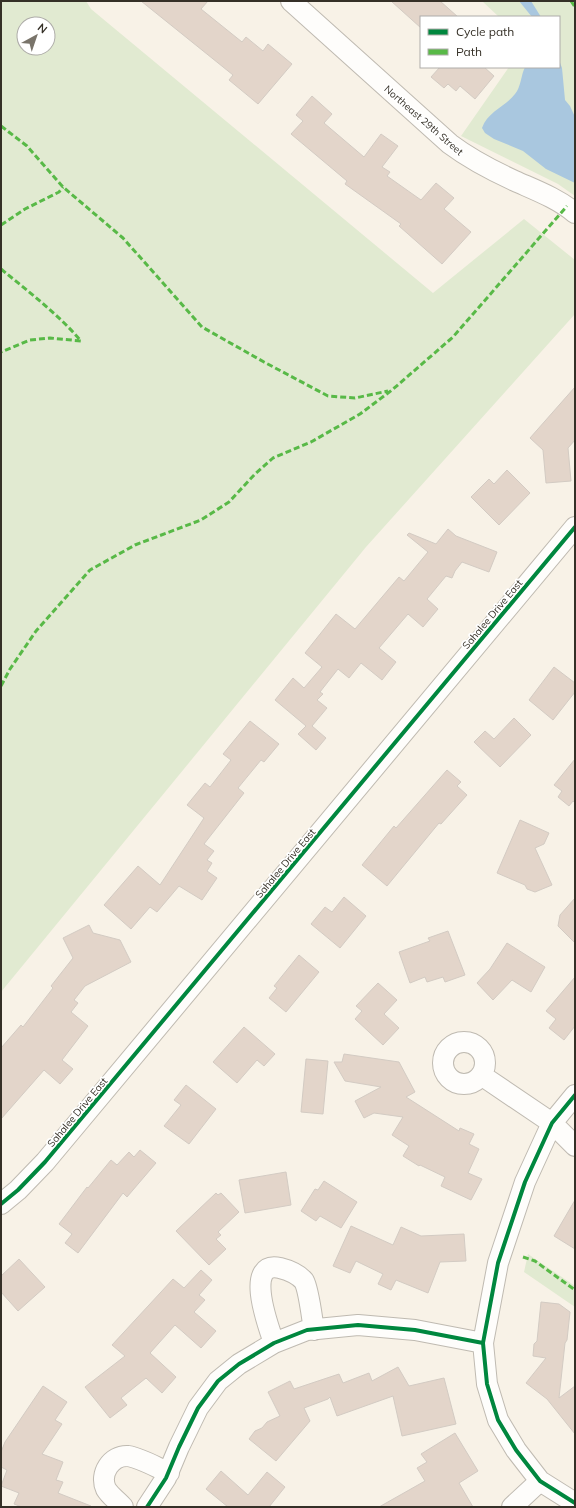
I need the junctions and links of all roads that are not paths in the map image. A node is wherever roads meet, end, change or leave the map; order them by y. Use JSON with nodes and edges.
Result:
{"nodes":[{"id":1,"x":291,"y":1,"type":"edge"},
{"id":2,"x":575,"y":213,"type":"edge"},
{"id":3,"x":575,"y":527,"type":"edge"},
{"id":4,"x":481,"y":1075,"type":"dead end"},
{"id":5,"x":575,"y":1095,"type":"edge"},
{"id":6,"x":552,"y":1123,"type":"junction"},
{"id":7,"x":575,"y":1146,"type":"edge"},
{"id":8,"x":1,"y":1204,"type":"edge"},
{"id":9,"x":314,"y":1330,"type":"junction"},
{"id":10,"x":274,"y":1343,"type":"junction"},
{"id":11,"x":483,"y":1343,"type":"junction"},
{"id":12,"x":168,"y":1473,"type":"junction"},
{"id":13,"x":540,"y":1481,"type":"junction"},
{"id":14,"x":575,"y":1503,"type":"edge"},
{"id":15,"x":124,"y":1507,"type":"edge"},
{"id":16,"x":148,"y":1507,"type":"edge"},
{"id":17,"x":512,"y":1507,"type":"edge"}],
"edges":[{"from":1,"to":2,"type":"street","name":"Northeast 29th Street"},
{"from":3,"to":8,"type":"street","name":"Sahalee Drive East"},
{"from":4,"to":6,"type":"street"},
{"from":5,"to":6,"type":"street"},
{"from":6,"to":7,"type":"street"},
{"from":6,"to":11,"type":"street"},
{"from":9,"to":10,"type":"street"},
{"from":9,"to":10,"type":"street"},
{"from":9,"to":11,"type":"street"},
{"from":10,"to":12,"type":"street"},
{"from":11,"to":13,"type":"street"},
{"from":12,"to":15,"type":"street"},
{"from":12,"to":16,"type":"street"},
{"from":13,"to":14,"type":"street"},
{"from":13,"to":17,"type":"street"}]}
